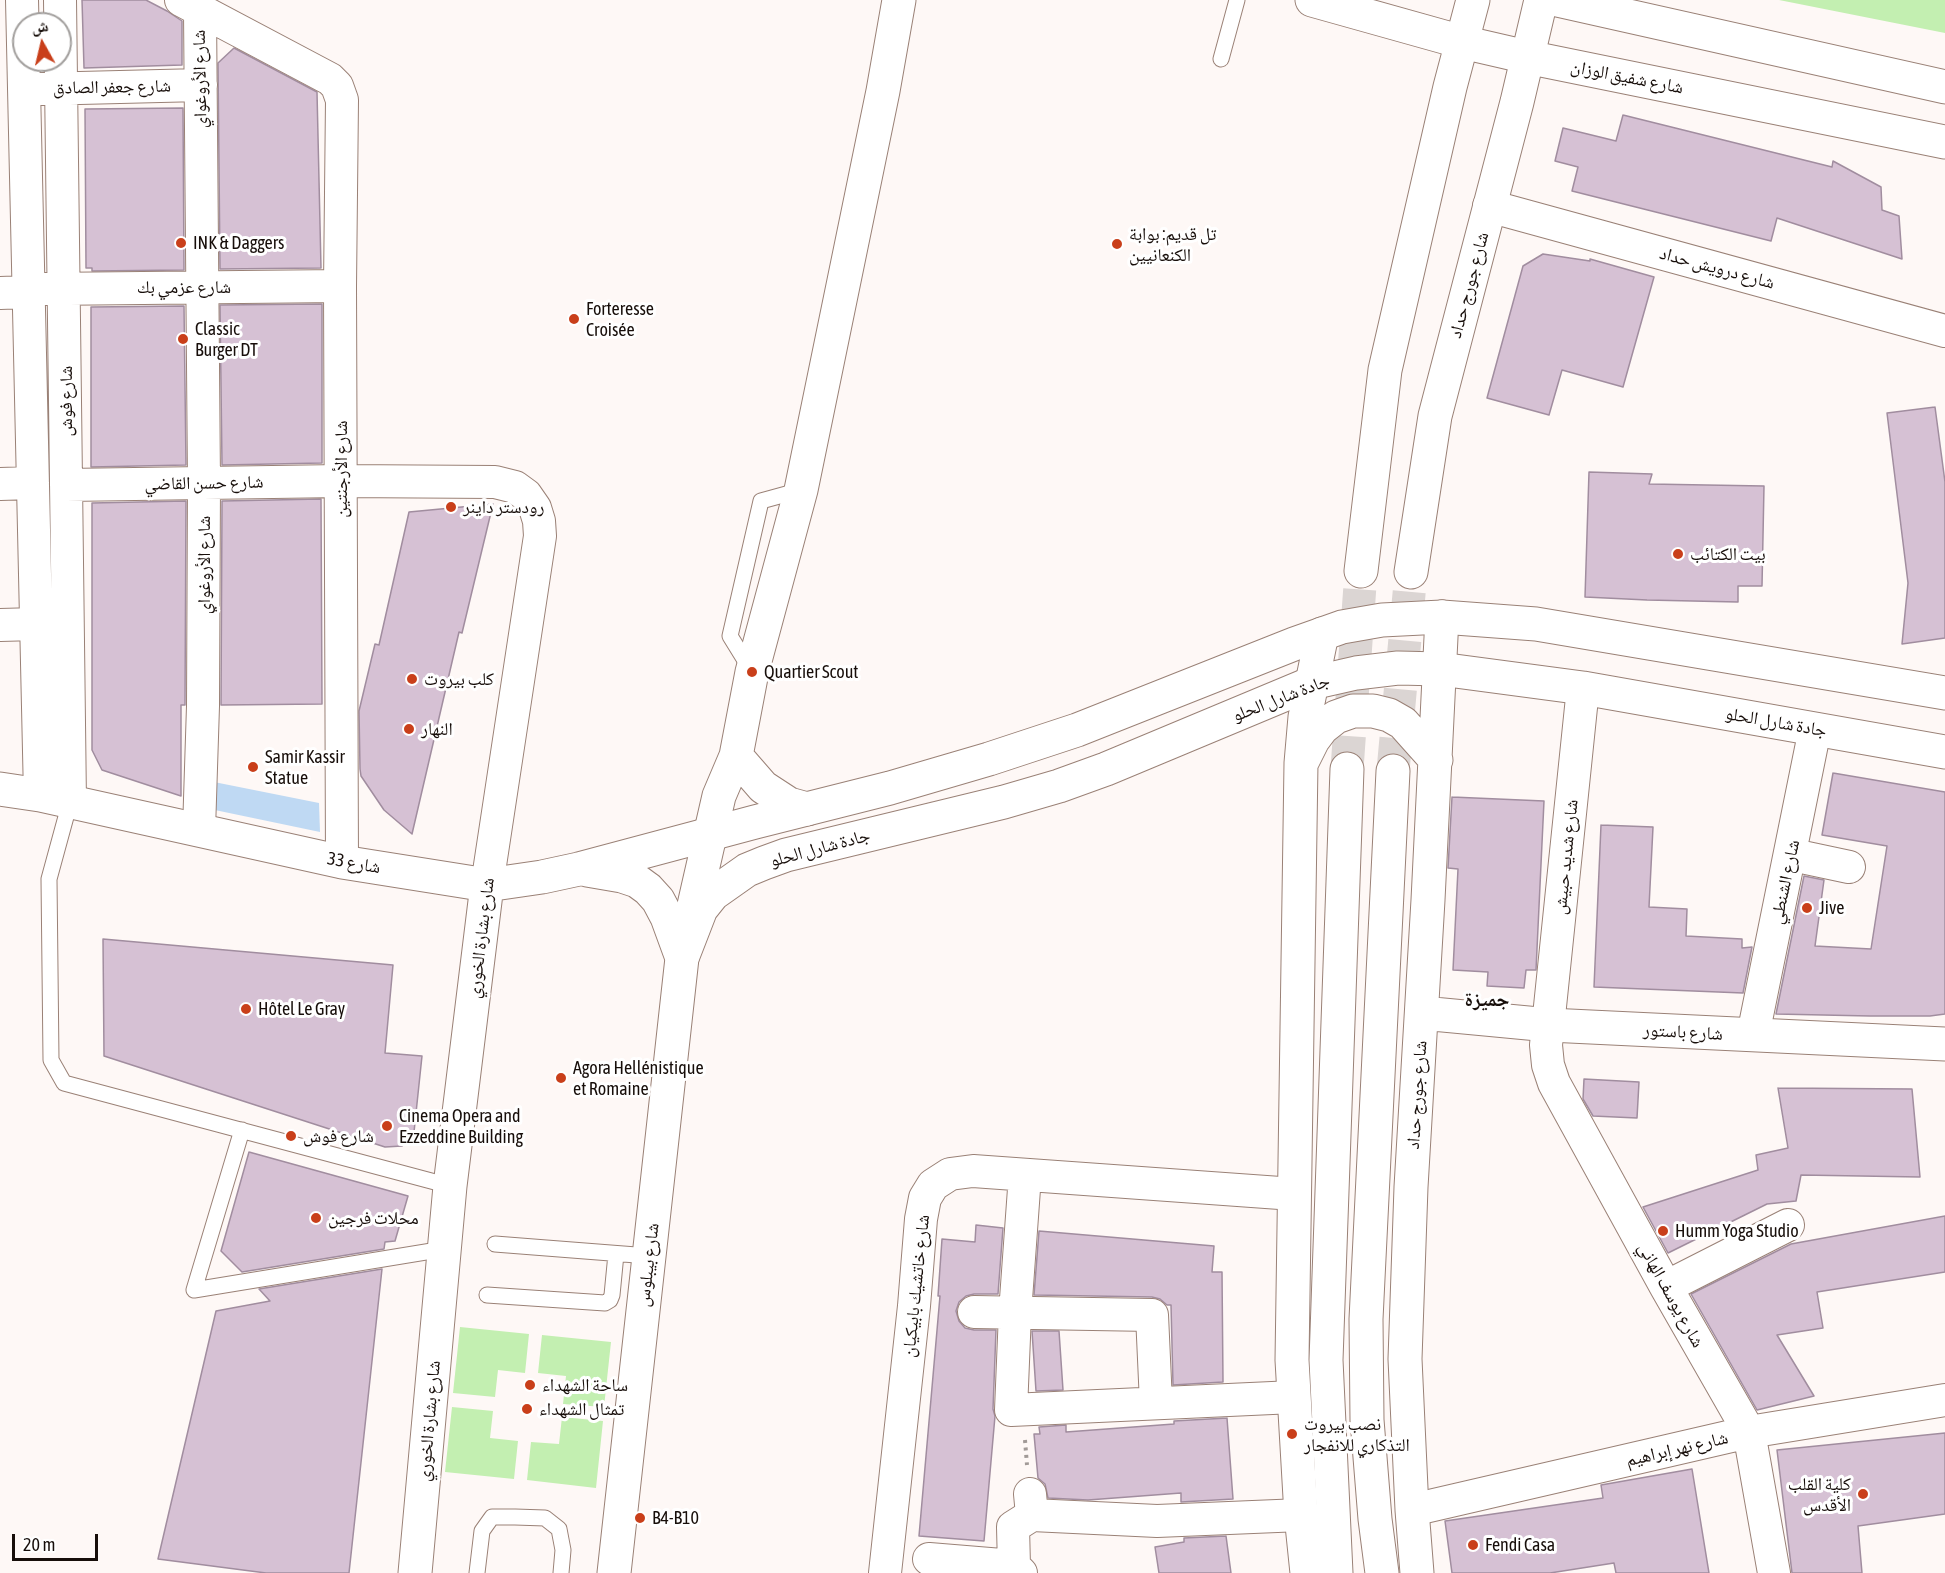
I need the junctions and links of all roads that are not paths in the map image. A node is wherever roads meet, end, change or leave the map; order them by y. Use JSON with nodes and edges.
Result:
{"nodes":[{"id":1,"x":22,"y":0,"type":"edge"},
{"id":2,"x":60,"y":0,"type":"edge"},
{"id":3,"x":899,"y":0,"type":"edge"},
{"id":4,"x":1237,"y":0,"type":"edge"},
{"id":5,"x":1312,"y":0,"type":"edge"},
{"id":6,"x":1473,"y":0,"type":"edge"},
{"id":7,"x":1541,"y":0,"type":"edge"},
{"id":8,"x":1557,"y":0,"type":"edge"},
{"id":9,"x":191,"y":5,"type":"edge"},
{"id":10,"x":1462,"y":42,"type":"junction"},
{"id":11,"x":1527,"y":57,"type":"junction"},
{"id":12,"x":1221,"y":58,"type":"dead end"},
{"id":13,"x":201,"y":84,"type":"junction"},
{"id":14,"x":1945,"y":87,"type":"edge"},
{"id":15,"x":61,"y":88,"type":"junction"},
{"id":16,"x":24,"y":89,"type":"junction"},
{"id":17,"x":1945,"y":142,"type":"edge"},
{"id":18,"x":13,"y":150,"type":"edge"},
{"id":19,"x":1489,"y":206,"type":"junction"},
{"id":20,"x":340,"y":286,"type":"junction"},
{"id":21,"x":202,"y":287,"type":"junction"},
{"id":22,"x":65,"y":288,"type":"junction"},
{"id":23,"x":19,"y":291,"type":"edge"},
{"id":24,"x":1945,"y":331,"type":"edge"},
{"id":25,"x":341,"y":481,"type":"junction"},
{"id":26,"x":33,"y":483,"type":"junction"},
{"id":27,"x":204,"y":483,"type":"junction"},
{"id":28,"x":0,"y":484,"type":"edge"},
{"id":29,"x":66,"y":485,"type":"junction"},
{"id":30,"x":1361,"y":571,"type":"tunnel mouth"},
{"id":31,"x":1411,"y":572,"type":"tunnel mouth"},
{"id":32,"x":1442,"y":617,"type":"junction"},
{"id":33,"x":36,"y":624,"type":"junction"},
{"id":34,"x":0,"y":625,"type":"edge"},
{"id":35,"x":1322,"y":634,"type":"junction"},
{"id":36,"x":1440,"y":669,"type":"junction"},
{"id":37,"x":1312,"y":684,"type":"junction"},
{"id":38,"x":1583,"y":688,"type":"junction"},
{"id":39,"x":1945,"y":693,"type":"edge"},
{"id":40,"x":1815,"y":729,"type":"junction"},
{"id":41,"x":1945,"y":752,"type":"edge"},
{"id":42,"x":736,"y":756,"type":"junction"},
{"id":43,"x":1436,"y":760,"type":"junction"},
{"id":44,"x":1301,"y":764,"type":"junction"},
{"id":45,"x":1347,"y":769,"type":"tunnel mouth"},
{"id":46,"x":1392,"y":771,"type":"tunnel mouth"},
{"id":47,"x":0,"y":789,"type":"edge"},
{"id":48,"x":55,"y":798,"type":"junction"},
{"id":49,"x":807,"y":809,"type":"junction"},
{"id":50,"x":199,"y":830,"type":"junction"},
{"id":51,"x":709,"y":835,"type":"junction"},
{"id":52,"x":1790,"y":857,"type":"junction"},
{"id":53,"x":342,"y":862,"type":"junction"},
{"id":54,"x":1849,"y":867,"type":"dead end"},
{"id":55,"x":579,"y":869,"type":"junction"},
{"id":56,"x":487,"y":885,"type":"junction"},
{"id":57,"x":682,"y":958,"type":"junction"},
{"id":58,"x":1422,"y":1013,"type":"junction"},
{"id":59,"x":1549,"y":1025,"type":"junction"},
{"id":60,"x":1753,"y":1035,"type":"junction"},
{"id":61,"x":1945,"y":1044,"type":"edge"},
{"id":62,"x":242,"y":1130,"type":"junction"},
{"id":63,"x":1025,"y":1175,"type":"junction"},
{"id":64,"x":450,"y":1186,"type":"junction"},
{"id":65,"x":1294,"y":1194,"type":"junction"},
{"id":66,"x":1788,"y":1225,"type":"dead end"},
{"id":67,"x":495,"y":1244,"type":"dead end"},
{"id":68,"x":444,"y":1249,"type":"junction"},
{"id":69,"x":616,"y":1254,"type":"junction"},
{"id":70,"x":649,"y":1256,"type":"junction"},
{"id":71,"x":1666,"y":1287,"type":"junction"},
{"id":72,"x":487,"y":1295,"type":"dead end"},
{"id":73,"x":974,"y":1312,"type":"dead end"},
{"id":74,"x":1015,"y":1313,"type":"junction"},
{"id":75,"x":1294,"y":1397,"type":"junction"},
{"id":76,"x":1945,"y":1400,"type":"edge"},
{"id":77,"x":1156,"y":1403,"type":"junction"},
{"id":78,"x":1749,"y":1432,"type":"junction"},
{"id":79,"x":1412,"y":1510,"type":"junction"},
{"id":80,"x":1301,"y":1515,"type":"junction"},
{"id":81,"x":929,"y":1558,"type":"dead end"},
{"id":82,"x":1017,"y":1569,"type":"edge"},
{"id":83,"x":415,"y":1573,"type":"edge"},
{"id":84,"x":477,"y":1573,"type":"edge"},
{"id":85,"x":561,"y":1573,"type":"edge"},
{"id":86,"x":614,"y":1573,"type":"edge"},
{"id":87,"x":885,"y":1573,"type":"edge"},
{"id":88,"x":1307,"y":1573,"type":"edge"},
{"id":89,"x":1336,"y":1573,"type":"edge"},
{"id":90,"x":1382,"y":1573,"type":"edge"},
{"id":91,"x":1417,"y":1573,"type":"edge"},
{"id":92,"x":1774,"y":1573,"type":"edge"}],
"edges":[{"from":1,"to":16,"type":"street","name":"شارع فوش"},
{"from":2,"to":15,"type":"street","name":"شارع فوش"},
{"from":3,"to":42,"type":"main road"},
{"from":4,"to":12,"type":"lane"},
{"from":5,"to":10,"type":"main road","name":"شارع شفيق الوزان"},
{"from":6,"to":10,"type":"main road"},
{"from":7,"to":11,"type":"main road","name":"شارع جورج حداد"},
{"from":8,"to":14,"type":"main road"},
{"from":9,"to":13,"type":"street","name":"شارع الأروغواي"},
{"from":9,"to":20,"type":"street","name":"شارع الأرجنتين"},
{"from":10,"to":11,"type":"main road","name":"شارع شفيق الوزان"},
{"from":10,"to":30,"type":"main road"},
{"from":11,"to":17,"type":"main road","name":"شارع شفيق الوزان"},
{"from":11,"to":19,"type":"main road","name":"شارع جورج حداد"},
{"from":13,"to":15,"type":"street","name":"شارع جعفر الصادق"},
{"from":13,"to":21,"type":"street","name":"شارع الأروغواي"},
{"from":15,"to":16,"type":"street","name":"شارع جعفر الصادق"},
{"from":15,"to":22,"type":"street","name":"شارع فوش"},
{"from":16,"to":18,"type":"street","name":"شارع فوش"},
{"from":18,"to":23,"type":"street","name":"شارع فوش"},
{"from":19,"to":24,"type":"street","name":"شارع درويش حداد"},
{"from":19,"to":31,"type":"main road","name":"شارع جورج حداد"},
{"from":20,"to":21,"type":"street","name":"شارع عزمي بك"},
{"from":20,"to":25,"type":"street","name":"شارع الأرجنتين"},
{"from":21,"to":22,"type":"street","name":"شارع عزمي بك"},
{"from":21,"to":27,"type":"street","name":"شارع الأروغواي"},
{"from":22,"to":23,"type":"street","name":"شارع عزمي بك"},
{"from":22,"to":29,"type":"street","name":"شارع فوش"},
{"from":23,"to":26,"type":"street","name":"شارع فوش"},
{"from":25,"to":27,"type":"street","name":"شارع حسن القاضي"},
{"from":25,"to":53,"type":"street","name":"شارع الأرجنتين"},
{"from":25,"to":56,"type":"street","name":"شارع بشارة الخوري"},
{"from":26,"to":28,"type":"street"},
{"from":26,"to":33,"type":"street","name":"شارع فوش"},
{"from":27,"to":29,"type":"street","name":"شارع حسن القاضي"},
{"from":27,"to":50,"type":"street","name":"شارع الأروغواي"},
{"from":29,"to":48,"type":"street","name":"شارع فوش"},
{"from":32,"to":35,"type":"main road"},
{"from":32,"to":36,"type":"main road","name":"شارع جورج حداد"},
{"from":32,"to":39,"type":"main road"},
{"from":33,"to":34,"type":"street"},
{"from":33,"to":48,"type":"street","name":"شارع فوش"},
{"from":35,"to":37,"type":"main road"},
{"from":35,"to":49,"type":"main road"},
{"from":36,"to":37,"type":"main road","name":"جادة شارل الحلو"},
{"from":36,"to":38,"type":"main road","name":"جادة شارل الحلو"},
{"from":36,"to":43,"type":"main road","name":"شارع جورج حداد"},
{"from":37,"to":44,"type":"main road"},
{"from":37,"to":57,"type":"main road","name":"جادة شارل الحلو"},
{"from":38,"to":40,"type":"main road","name":"جادة شارل الحلو"},
{"from":38,"to":59,"type":"street","name":"شارع شديد حبيش"},
{"from":40,"to":41,"type":"main road","name":"جادة شارل الحلو"},
{"from":40,"to":52,"type":"street","name":"شارع الشنطي"},
{"from":42,"to":49,"type":"main road"},
{"from":42,"to":51,"type":"main road"},
{"from":43,"to":44,"type":"main road"},
{"from":43,"to":58,"type":"main road","name":"شارع جورج حداد"},
{"from":44,"to":65,"type":"main road"},
{"from":45,"to":89,"type":"main road"},
{"from":46,"to":90,"type":"main road"},
{"from":47,"to":48,"type":"main road","name":"شارع 33"},
{"from":48,"to":50,"type":"main road","name":"شارع 33"},
{"from":48,"to":62,"type":"lane"},
{"from":49,"to":51,"type":"main road"},
{"from":50,"to":53,"type":"main road","name":"شارع 33"},
{"from":51,"to":55,"type":"main road","name":"شارع 33"},
{"from":51,"to":57,"type":"main road"},
{"from":52,"to":54,"type":"street"},
{"from":52,"to":60,"type":"street","name":"شارع الشنطي"},
{"from":53,"to":56,"type":"main road","name":"شارع 33"},
{"from":55,"to":56,"type":"main road","name":"شارع 33"},
{"from":55,"to":57,"type":"main road"},
{"from":56,"to":64,"type":"main road","name":"شارع بشارة الخوري"},
{"from":57,"to":70,"type":"main road","name":"شارع بيبلوس"},
{"from":58,"to":59,"type":"main road","name":"شارع باستور"},
{"from":58,"to":79,"type":"main road","name":"شارع جورج حداد"},
{"from":59,"to":60,"type":"main road","name":"شارع باستور"},
{"from":59,"to":71,"type":"street","name":"شارع يوسف الهاني"},
{"from":60,"to":61,"type":"main road","name":"شارع باستور"},
{"from":62,"to":64,"type":"lane"},
{"from":62,"to":68,"type":"lane"},
{"from":63,"to":65,"type":"street","name":"شارع خاتشيك بابيكيان"},
{"from":63,"to":74,"type":"street"},
{"from":63,"to":87,"type":"street","name":"شارع خاتشيك بابيكيان"},
{"from":64,"to":68,"type":"main road","name":"شارع بشارة الخوري"},
{"from":65,"to":75,"type":"main road"},
{"from":66,"to":71,"type":"street"},
{"from":67,"to":69,"type":"lane"},
{"from":68,"to":83,"type":"main road","name":"شارع بشارة الخوري"},
{"from":69,"to":70,"type":"lane"},
{"from":69,"to":72,"type":"lane"},
{"from":70,"to":86,"type":"main road","name":"شارع بيبلوس"},
{"from":71,"to":78,"type":"street","name":"شارع يوسف الهاني"},
{"from":73,"to":74,"type":"street"},
{"from":74,"to":77,"type":"street"},
{"from":74,"to":77,"type":"street"},
{"from":75,"to":77,"type":"street"},
{"from":75,"to":80,"type":"main road"},
{"from":76,"to":78,"type":"street","name":"شارع نهر إبراهيم"},
{"from":78,"to":79,"type":"street","name":"شارع نهر إبراهيم"},
{"from":78,"to":92,"type":"street","name":"شارع يوسف الهاني"},
{"from":79,"to":91,"type":"main road","name":"شارع جورج حداد"},
{"from":80,"to":82,"type":"street"},
{"from":80,"to":88,"type":"main road"},
{"from":81,"to":82,"type":"street"},
{"from":84,"to":85,"type":"lane"}]}
